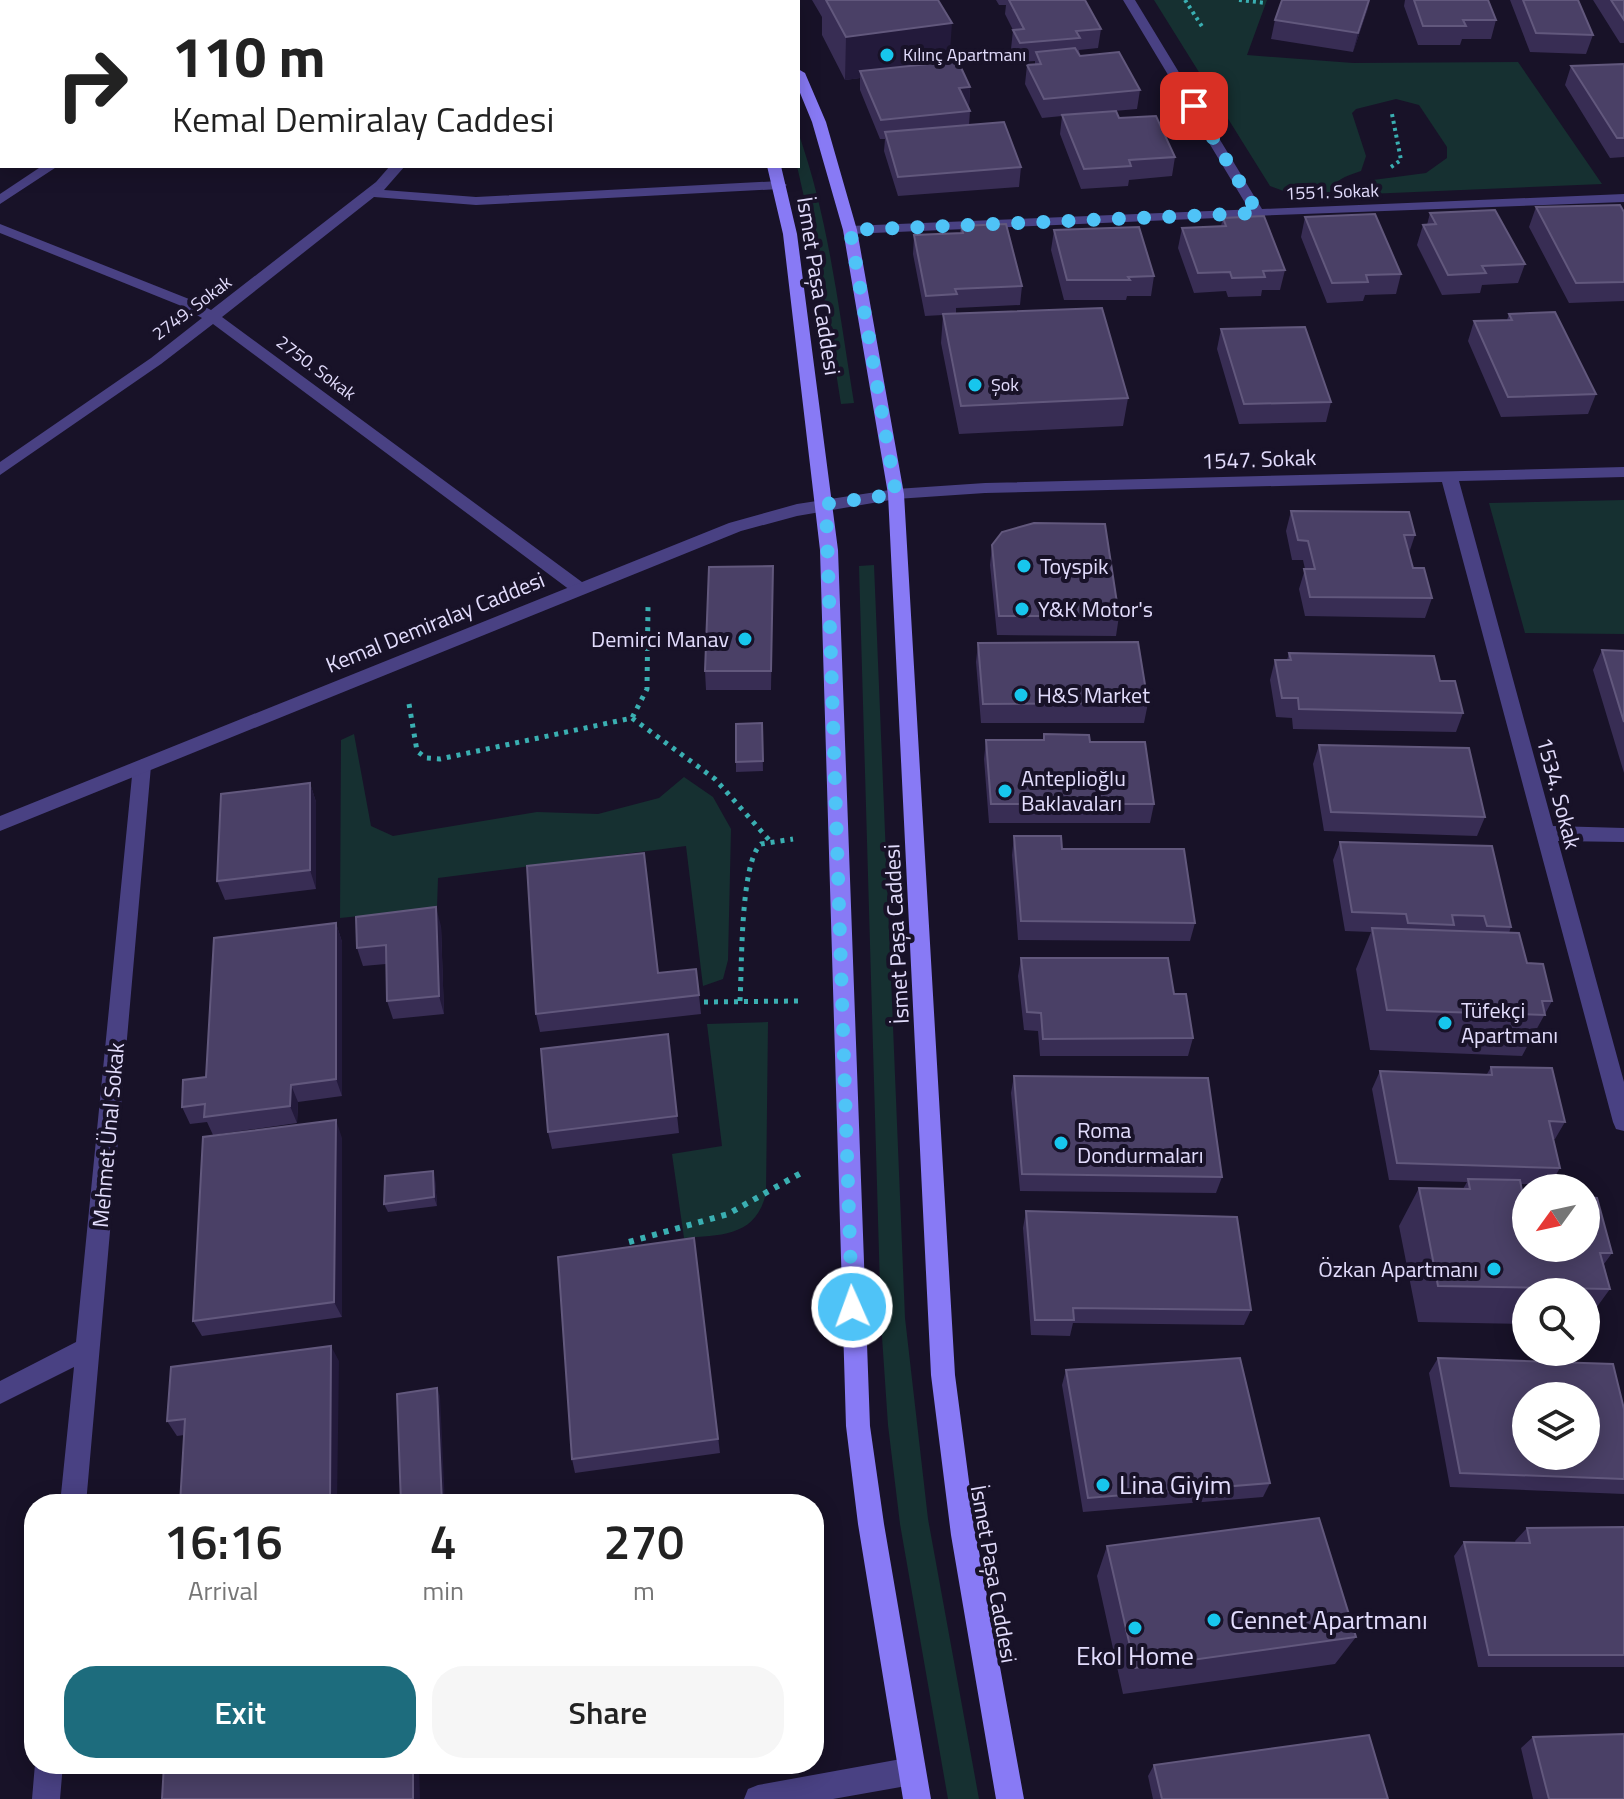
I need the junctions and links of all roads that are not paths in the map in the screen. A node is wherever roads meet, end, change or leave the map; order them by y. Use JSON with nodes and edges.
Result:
{"nodes":[{"id":1,"x":1129,"y":0,"type":"edge"},
{"id":2,"x":800,"y":78,"type":"edge"},
{"id":3,"x":48,"y":168,"type":"edge"},
{"id":4,"x":396,"y":168,"type":"edge"},
{"id":5,"x":777,"y":175,"type":"edge"},
{"id":6,"x":372,"y":193,"type":"junction"},
{"id":7,"x":1624,"y":198,"type":"edge"},
{"id":8,"x":0,"y":200,"type":"edge"},
{"id":9,"x":1258,"y":213,"type":"junction"},
{"id":10,"x":0,"y":228,"type":"edge"},
{"id":11,"x":850,"y":230,"type":"junction"},
{"id":12,"x":214,"y":318,"type":"junction"},
{"id":13,"x":0,"y":470,"type":"edge"},
{"id":14,"x":1624,"y":472,"type":"edge"},
{"id":15,"x":1449,"y":476,"type":"junction"},
{"id":16,"x":896,"y":494,"type":"junction"},
{"id":17,"x":826,"y":504,"type":"junction"},
{"id":18,"x":580,"y":589,"type":"junction"},
{"id":19,"x":142,"y":766,"type":"junction"},
{"id":20,"x":0,"y":824,"type":"edge"},
{"id":21,"x":1545,"y":833,"type":"junction"},
{"id":22,"x":1624,"y":835,"type":"edge"},
{"id":23,"x":1624,"y":1122,"type":"edge"},
{"id":24,"x":88,"y":1348,"type":"junction"},
{"id":25,"x":0,"y":1393,"type":"edge"},
{"id":26,"x":74,"y":1494,"type":"edge"},
{"id":27,"x":912,"y":1771,"type":"junction"},
{"id":28,"x":48,"y":1774,"type":"edge"},
{"id":29,"x":46,"y":1799,"type":"edge"},
{"id":30,"x":758,"y":1799,"type":"edge"},
{"id":31,"x":917,"y":1799,"type":"edge"},
{"id":32,"x":1010,"y":1799,"type":"edge"}],
"edges":[{"from":1,"to":9,"type":"street"},
{"from":2,"to":11,"type":"main road","name":"İsmet Paşa Caddesi"},
{"from":3,"to":8,"type":"street"},
{"from":4,"to":6,"type":"street","name":"2749. Sokak"},
{"from":5,"to":6,"type":"street"},
{"from":5,"to":17,"type":"main road","name":"İsmet Paşa Caddesi"},
{"from":6,"to":12,"type":"street","name":"2749. Sokak"},
{"from":7,"to":9,"type":"street","name":"1551. Sokak"},
{"from":9,"to":11,"type":"street","name":"1551. Sokak"},
{"from":10,"to":12,"type":"street","name":"2750. Sokak"},
{"from":11,"to":16,"type":"main road","name":"İsmet Paşa Caddesi"},
{"from":12,"to":13,"type":"street","name":"2749. Sokak"},
{"from":12,"to":18,"type":"street","name":"2750. Sokak"},
{"from":14,"to":15,"type":"street","name":"1547. Sokak"},
{"from":15,"to":16,"type":"street","name":"1547. Sokak"},
{"from":15,"to":21,"type":"street","name":"1534. Sokak"},
{"from":16,"to":17,"type":"street","name":"Kemal Demiralay Caddesi"},
{"from":16,"to":32,"type":"main road","name":"İsmet Paşa Caddesi"},
{"from":17,"to":18,"type":"street","name":"Kemal Demiralay Caddesi"},
{"from":17,"to":27,"type":"main road","name":"İsmet Paşa Caddesi"},
{"from":18,"to":19,"type":"street","name":"Kemal Demiralay Caddesi"},
{"from":19,"to":20,"type":"street","name":"Kemal Demiralay Caddesi"},
{"from":19,"to":24,"type":"street","name":"Mehmet Ünal Sokak"},
{"from":21,"to":22,"type":"street"},
{"from":21,"to":23,"type":"street","name":"1534. Sokak"},
{"from":24,"to":25,"type":"street"},
{"from":24,"to":26,"type":"street","name":"Mehmet Ünal Sokak"},
{"from":27,"to":30,"type":"street"},
{"from":27,"to":31,"type":"main road","name":"İsmet Paşa Caddesi"},
{"from":28,"to":29,"type":"street"}]}
